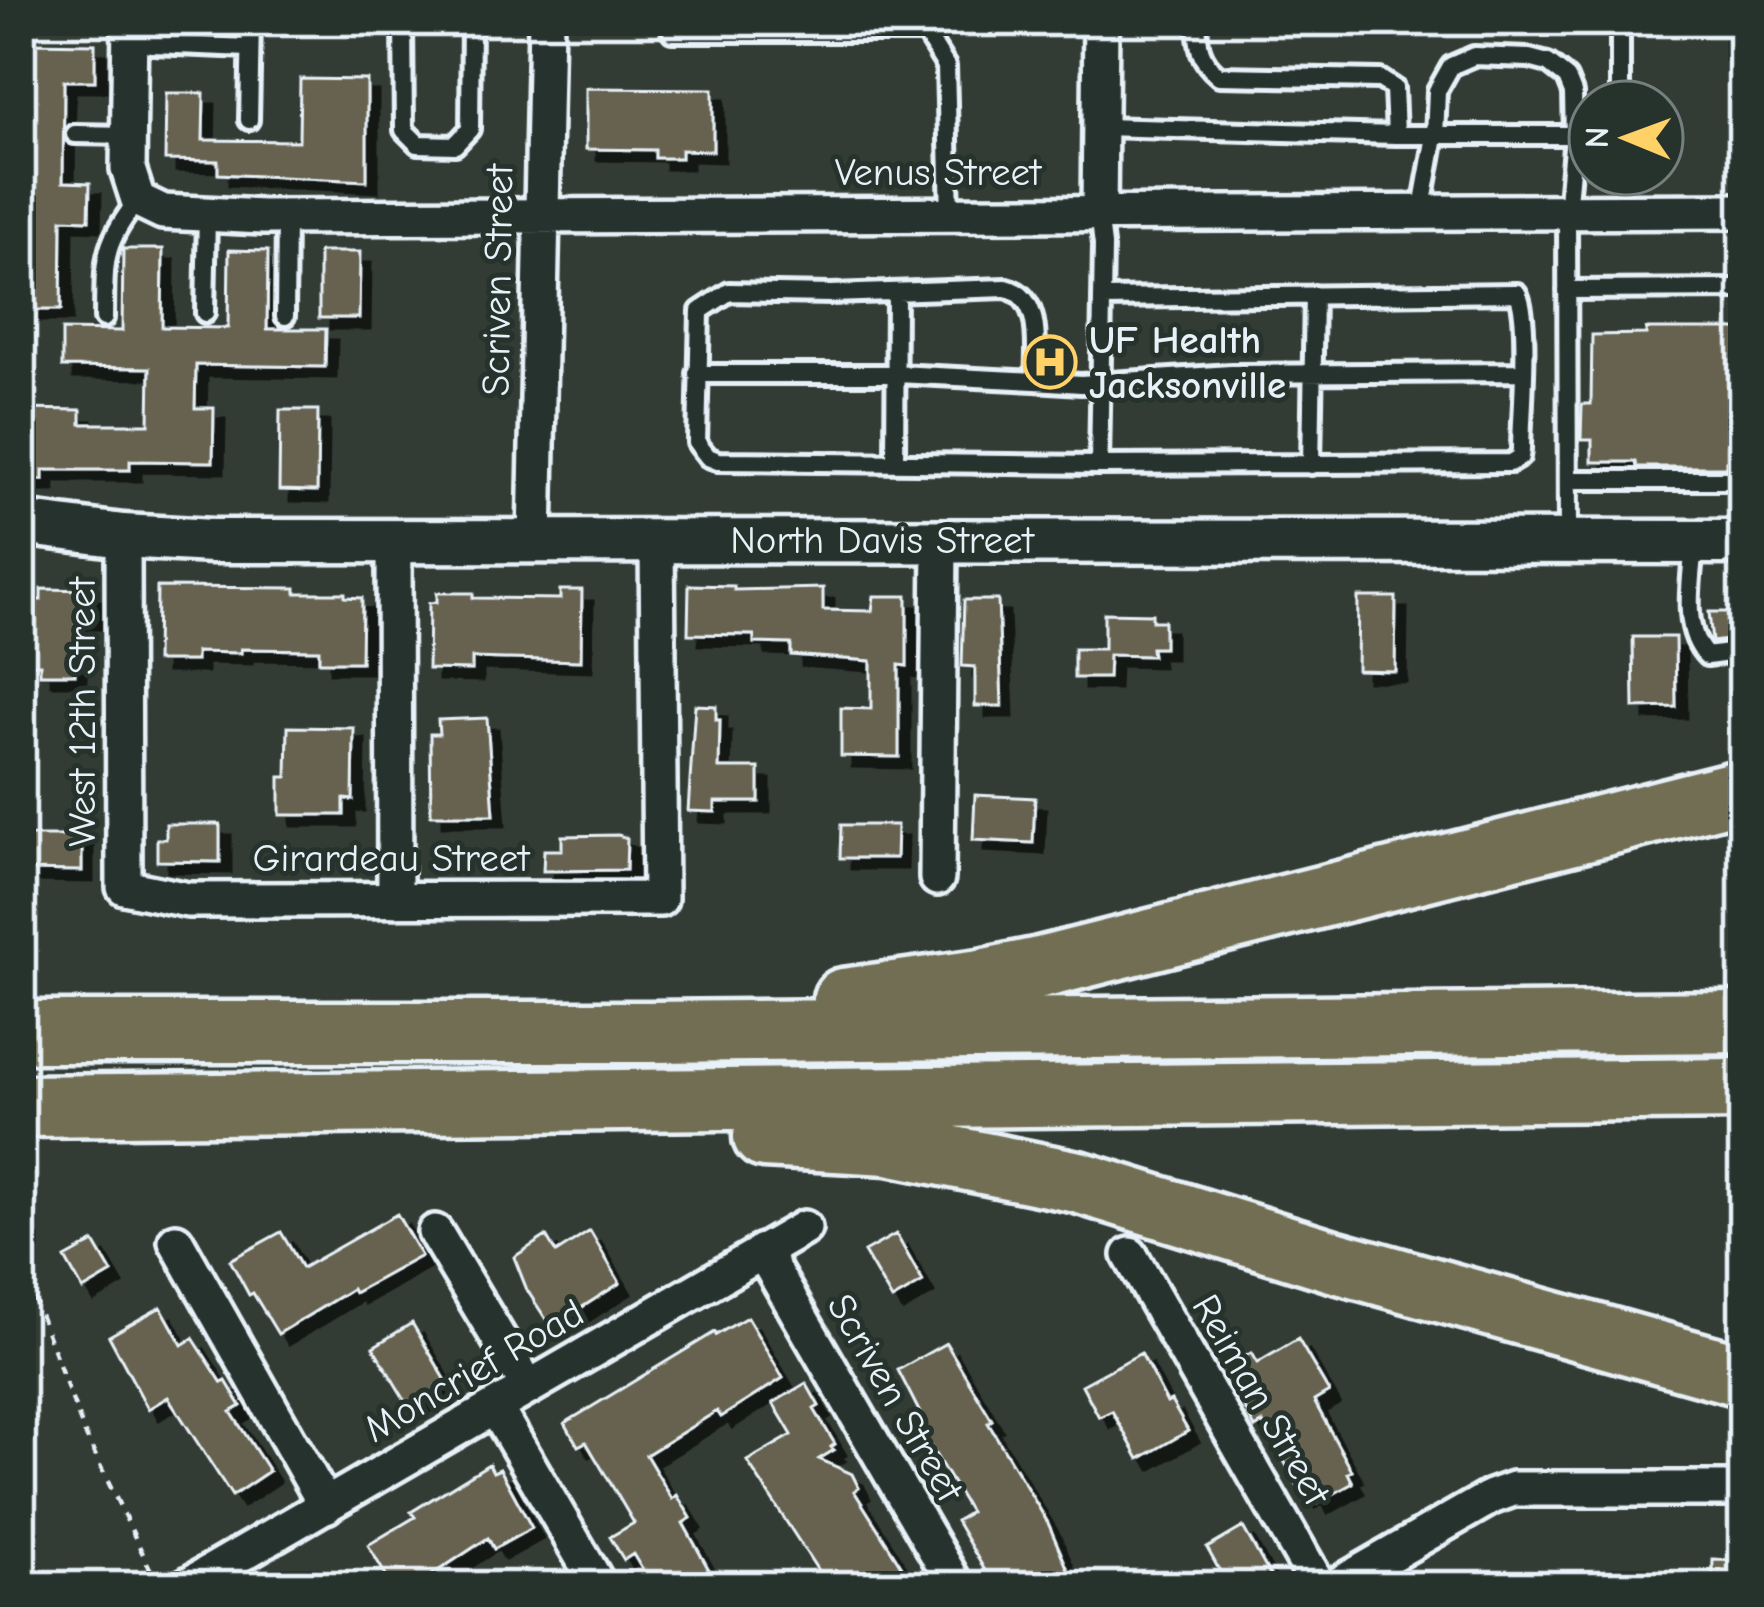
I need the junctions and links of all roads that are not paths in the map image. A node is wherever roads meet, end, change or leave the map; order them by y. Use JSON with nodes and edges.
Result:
{"nodes":[{"id":1,"x":251,"y":21,"type":"edge"},
{"id":2,"x":403,"y":21,"type":"edge"},
{"id":3,"x":472,"y":21,"type":"edge"},
{"id":4,"x":546,"y":21,"type":"edge"},
{"id":5,"x":1101,"y":21,"type":"edge"},
{"id":6,"x":1197,"y":21,"type":"edge"},
{"id":7,"x":1620,"y":21,"type":"edge"},
{"id":8,"x":129,"y":32,"type":"edge"},
{"id":9,"x":672,"y":32,"type":"dead end"},
{"id":10,"x":249,"y":48,"type":"junction"},
{"id":11,"x":1620,"y":78,"type":"edge"},
{"id":12,"x":1566,"y":82,"type":"edge"},
{"id":13,"x":249,"y":120,"type":"dead end"},
{"id":14,"x":1101,"y":128,"type":"junction"},
{"id":15,"x":75,"y":134,"type":"dead end"},
{"id":16,"x":128,"y":135,"type":"junction"},
{"id":17,"x":1396,"y":135,"type":"junction"},
{"id":18,"x":1566,"y":135,"type":"edge"},
{"id":19,"x":1435,"y":136,"type":"junction"},
{"id":20,"x":1570,"y":198,"type":"edge"},
{"id":21,"x":138,"y":200,"type":"junction"},
{"id":22,"x":1743,"y":211,"type":"edge"},
{"id":23,"x":1100,"y":213,"type":"junction"},
{"id":24,"x":1421,"y":213,"type":"junction"},
{"id":25,"x":1567,"y":213,"type":"junction"},
{"id":26,"x":207,"y":214,"type":"junction"},
{"id":27,"x":950,"y":214,"type":"junction"},
{"id":28,"x":286,"y":217,"type":"junction"},
{"id":29,"x":541,"y":218,"type":"junction"},
{"id":30,"x":1743,"y":289,"type":"edge"},
{"id":31,"x":1567,"y":290,"type":"junction"},
{"id":32,"x":896,"y":292,"type":"junction"},
{"id":33,"x":1314,"y":295,"type":"junction"},
{"id":34,"x":1102,"y":298,"type":"junction"},
{"id":35,"x":205,"y":313,"type":"dead end"},
{"id":36,"x":285,"y":316,"type":"dead end"},
{"id":37,"x":104,"y":318,"type":"dead end"},
{"id":38,"x":1522,"y":372,"type":"junction"},
{"id":39,"x":697,"y":374,"type":"junction"},
{"id":40,"x":897,"y":374,"type":"junction"},
{"id":41,"x":1312,"y":374,"type":"junction"},
{"id":42,"x":1034,"y":381,"type":"junction"},
{"id":43,"x":1100,"y":383,"type":"junction"},
{"id":44,"x":895,"y":462,"type":"junction"},
{"id":45,"x":1099,"y":465,"type":"junction"},
{"id":46,"x":1311,"y":465,"type":"junction"},
{"id":47,"x":1569,"y":480,"type":"junction"},
{"id":48,"x":1743,"y":480,"type":"edge"},
{"id":49,"x":21,"y":523,"type":"edge"},
{"id":50,"x":123,"y":536,"type":"junction"},
{"id":51,"x":940,"y":539,"type":"junction"},
{"id":52,"x":1568,"y":539,"type":"junction"},
{"id":53,"x":536,"y":541,"type":"junction"},
{"id":54,"x":657,"y":541,"type":"junction"},
{"id":55,"x":1694,"y":541,"type":"junction"},
{"id":56,"x":394,"y":542,"type":"junction"},
{"id":57,"x":1743,"y":542,"type":"edge"},
{"id":58,"x":1743,"y":652,"type":"edge"},
{"id":59,"x":1743,"y":790,"type":"edge"},
{"id":60,"x":937,"y":878,"type":"dead end"},
{"id":61,"x":124,"y":887,"type":"joint"},
{"id":62,"x":395,"y":900,"type":"junction"},
{"id":63,"x":1743,"y":1022,"type":"edge"},
{"id":64,"x":21,"y":1032,"type":"edge"},
{"id":65,"x":648,"y":1032,"type":"junction"},
{"id":66,"x":1743,"y":1089,"type":"edge"},
{"id":67,"x":466,"y":1104,"type":"junction"},
{"id":68,"x":21,"y":1106,"type":"edge"},
{"id":69,"x":804,"y":1228,"type":"dead end"},
{"id":70,"x":435,"y":1232,"type":"dead end"},
{"id":71,"x":176,"y":1241,"type":"dead end"},
{"id":72,"x":762,"y":1251,"type":"junction"},
{"id":73,"x":1130,"y":1255,"type":"dead end"},
{"id":74,"x":1743,"y":1376,"type":"edge"},
{"id":75,"x":528,"y":1388,"type":"junction"},
{"id":76,"x":494,"y":1407,"type":"junction"},
{"id":77,"x":1743,"y":1489,"type":"edge"},
{"id":78,"x":326,"y":1506,"type":"junction"},
{"id":79,"x":171,"y":1584,"type":"edge"},
{"id":80,"x":598,"y":1586,"type":"edge"},
{"id":81,"x":956,"y":1586,"type":"edge"},
{"id":82,"x":1319,"y":1586,"type":"edge"},
{"id":83,"x":1336,"y":1586,"type":"edge"}],
"edges":[{"from":1,"to":10,"type":"lane"},
{"from":2,"to":3,"type":"lane"},
{"from":4,"to":29,"type":"street","name":"Scriven Street"},
{"from":5,"to":14,"type":"street"},
{"from":6,"to":17,"type":"lane"},
{"from":7,"to":11,"type":"lane"},
{"from":8,"to":10,"type":"lane"},
{"from":8,"to":16,"type":"street"},
{"from":9,"to":27,"type":"lane"},
{"from":10,"to":13,"type":"lane"},
{"from":12,"to":19,"type":"lane"},
{"from":14,"to":17,"type":"lane"},
{"from":14,"to":23,"type":"street"},
{"from":15,"to":16,"type":"lane"},
{"from":16,"to":21,"type":"street"},
{"from":17,"to":19,"type":"lane"},
{"from":18,"to":19,"type":"lane"},
{"from":19,"to":24,"type":"lane"},
{"from":20,"to":25,"type":"lane"},
{"from":21,"to":26,"type":"street","name":"Venus Street"},
{"from":21,"to":37,"type":"lane"},
{"from":22,"to":25,"type":"street","name":"Venus Street"},
{"from":23,"to":24,"type":"street","name":"Venus Street"},
{"from":23,"to":27,"type":"street","name":"Venus Street"},
{"from":23,"to":34,"type":"lane"},
{"from":24,"to":25,"type":"street","name":"Venus Street"},
{"from":25,"to":31,"type":"lane"},
{"from":26,"to":28,"type":"street","name":"Venus Street"},
{"from":26,"to":35,"type":"lane"},
{"from":27,"to":29,"type":"street","name":"Venus Street"},
{"from":28,"to":29,"type":"street","name":"Venus Street"},
{"from":28,"to":36,"type":"lane"},
{"from":29,"to":53,"type":"street","name":"Scriven Street"},
{"from":30,"to":31,"type":"lane"},
{"from":31,"to":47,"type":"lane"},
{"from":32,"to":39,"type":"lane"},
{"from":32,"to":40,"type":"lane"},
{"from":32,"to":42,"type":"lane"},
{"from":33,"to":34,"type":"lane"},
{"from":33,"to":38,"type":"lane"},
{"from":33,"to":41,"type":"lane"},
{"from":34,"to":43,"type":"lane"},
{"from":38,"to":41,"type":"lane"},
{"from":38,"to":46,"type":"lane"},
{"from":39,"to":40,"type":"lane"},
{"from":39,"to":44,"type":"lane"},
{"from":40,"to":42,"type":"lane"},
{"from":40,"to":44,"type":"lane"},
{"from":41,"to":43,"type":"lane"},
{"from":41,"to":46,"type":"lane"},
{"from":42,"to":43,"type":"lane"},
{"from":43,"to":45,"type":"lane"},
{"from":44,"to":45,"type":"lane"},
{"from":45,"to":46,"type":"lane"},
{"from":47,"to":48,"type":"lane"},
{"from":47,"to":52,"type":"lane"},
{"from":49,"to":50,"type":"street","name":"North Davis Street"},
{"from":50,"to":56,"type":"street","name":"North Davis Street"},
{"from":50,"to":61,"type":"street","name":"West 12th Street"},
{"from":51,"to":52,"type":"street","name":"North Davis Street"},
{"from":51,"to":54,"type":"street","name":"North Davis Street"},
{"from":51,"to":60,"type":"street"},
{"from":52,"to":55,"type":"street","name":"North Davis Street"},
{"from":53,"to":54,"type":"street","name":"North Davis Street"},
{"from":53,"to":56,"type":"street","name":"North Davis Street"},
{"from":54,"to":62,"type":"street","name":"Girardeau Street"},
{"from":55,"to":57,"type":"street","name":"North Davis Street"},
{"from":55,"to":58,"type":"lane"},
{"from":56,"to":62,"type":"street"},
{"from":59,"to":65,"type":"highway"},
{"from":61,"to":62,"type":"street","name":"Girardeau Street"},
{"from":63,"to":65,"type":"highway"},
{"from":64,"to":65,"type":"highway"},
{"from":66,"to":67,"type":"highway"},
{"from":67,"to":68,"type":"highway"},
{"from":67,"to":74,"type":"highway"},
{"from":69,"to":72,"type":"street","name":"Moncrief Road"},
{"from":70,"to":75,"type":"street"},
{"from":71,"to":78,"type":"street"},
{"from":72,"to":75,"type":"street","name":"Moncrief Road"},
{"from":72,"to":81,"type":"street","name":"Scriven Street"},
{"from":73,"to":82,"type":"street","name":"Reiman Street"},
{"from":75,"to":76,"type":"street","name":"Moncrief Road"},
{"from":76,"to":78,"type":"street","name":"Moncrief Road"},
{"from":76,"to":80,"type":"street"},
{"from":77,"to":83,"type":"street"},
{"from":78,"to":79,"type":"street","name":"Moncrief Road"}]}
